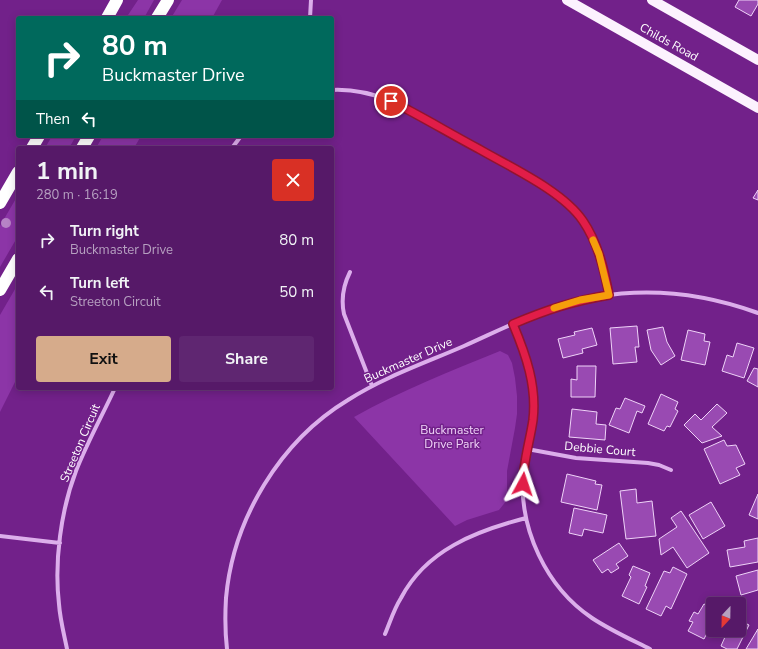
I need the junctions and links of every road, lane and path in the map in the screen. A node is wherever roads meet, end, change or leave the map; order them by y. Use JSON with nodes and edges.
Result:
{"nodes":[{"id":1,"x":117,"y":0,"type":"edge"},
{"id":2,"x":168,"y":0,"type":"edge"},
{"id":3,"x":311,"y":0,"type":"edge"},
{"id":4,"x":567,"y":0,"type":"edge"},
{"id":5,"x":652,"y":0,"type":"edge"},
{"id":6,"x":108,"y":16,"type":"edge"},
{"id":7,"x":158,"y":16,"type":"edge"},
{"id":8,"x":310,"y":16,"type":"edge"},
{"id":9,"x":758,"y":60,"type":"edge"},
{"id":10,"x":334,"y":90,"type":"edge"},
{"id":11,"x":758,"y":108,"type":"edge"},
{"id":12,"x":16,"y":175,"type":"edge"},
{"id":13,"x":0,"y":203,"type":"edge"},
{"id":14,"x":16,"y":262,"type":"edge"},
{"id":15,"x":350,"y":272,"type":"dead end"},
{"id":16,"x":0,"y":290,"type":"edge"},
{"id":17,"x":609,"y":295,"type":"junction"},
{"id":18,"x":758,"y":313,"type":"edge"},
{"id":19,"x":513,"y":324,"type":"junction"},
{"id":20,"x":372,"y":386,"type":"junction"},
{"id":21,"x":114,"y":390,"type":"edge"},
{"id":22,"x":527,"y":449,"type":"junction"},
{"id":23,"x":671,"y":470,"type":"dead end"},
{"id":24,"x":526,"y":518,"type":"junction"},
{"id":25,"x":0,"y":536,"type":"edge"},
{"id":26,"x":60,"y":543,"type":"junction"},
{"id":27,"x":385,"y":634,"type":"dead end"},
{"id":28,"x":67,"y":649,"type":"edge"},
{"id":29,"x":226,"y":649,"type":"edge"},
{"id":30,"x":650,"y":649,"type":"edge"}],
"edges":[{"from":1,"to":6,"type":"highway"},
{"from":2,"to":7,"type":"highway"},
{"from":3,"to":8,"type":"street"},
{"from":4,"to":11,"type":"main road","name":"Childs Road"},
{"from":5,"to":9,"type":"main road"},
{"from":10,"to":17,"type":"street"},
{"from":12,"to":13,"type":"highway"},
{"from":14,"to":16,"type":"highway"},
{"from":15,"to":20,"type":"street"},
{"from":17,"to":18,"type":"street","name":"Buckmaster Drive"},
{"from":17,"to":19,"type":"street","name":"Buckmaster Drive"},
{"from":19,"to":20,"type":"street","name":"Buckmaster Drive"},
{"from":19,"to":22,"type":"street"},
{"from":20,"to":29,"type":"street","name":"Buckmaster Drive"},
{"from":21,"to":26,"type":"street","name":"Streeton Circuit"},
{"from":22,"to":23,"type":"street","name":"Debbie Court"},
{"from":22,"to":24,"type":"street"},
{"from":24,"to":27,"type":"street"},
{"from":24,"to":30,"type":"street"},
{"from":25,"to":26,"type":"street"},
{"from":26,"to":28,"type":"street","name":"Streeton Circuit"}]}
